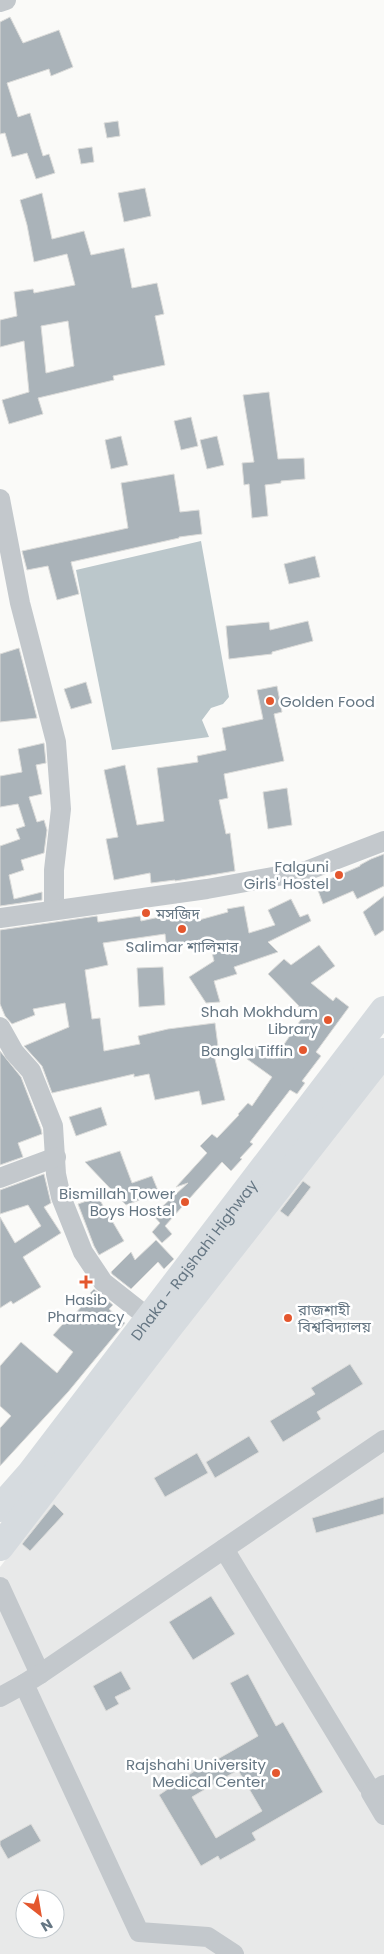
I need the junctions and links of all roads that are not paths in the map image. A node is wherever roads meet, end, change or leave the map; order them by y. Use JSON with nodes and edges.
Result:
{"nodes":[{"id":1,"x":6,"y":0,"type":"edge"},
{"id":2,"x":0,"y":2,"type":"edge"},
{"id":3,"x":0,"y":499,"type":"edge"},
{"id":4,"x":384,"y":841,"type":"edge"},
{"id":5,"x":54,"y":910,"type":"junction"},
{"id":6,"x":0,"y":918,"type":"edge"},
{"id":7,"x":384,"y":1010,"type":"edge"},
{"id":8,"x":0,"y":1027,"type":"edge"},
{"id":9,"x":384,"y":1052,"type":"edge"},
{"id":10,"x":56,"y":1157,"type":"junction"},
{"id":11,"x":0,"y":1178,"type":"edge"},
{"id":12,"x":157,"y":1325,"type":"junction"},
{"id":13,"x":384,"y":1440,"type":"edge"},
{"id":14,"x":0,"y":1508,"type":"edge"},
{"id":15,"x":0,"y":1547,"type":"edge"},
{"id":16,"x":224,"y":1549,"type":"junction"},
{"id":17,"x":0,"y":1587,"type":"edge"},
{"id":18,"x":32,"y":1679,"type":"junction"},
{"id":19,"x":0,"y":1697,"type":"edge"},
{"id":20,"x":374,"y":1788,"type":"edge"},
{"id":21,"x":384,"y":1814,"type":"edge"},
{"id":22,"x":234,"y":1954,"type":"edge"}],
"edges":[{"from":1,"to":2,"type":"street"},
{"from":3,"to":5,"type":"street"},
{"from":4,"to":5,"type":"street"},
{"from":5,"to":6,"type":"street"},
{"from":7,"to":12,"type":"highway","name":"Dhaka - Rajshahi Highway"},
{"from":8,"to":10,"type":"street"},
{"from":9,"to":12,"type":"highway","name":"Dhaka - Rajshahi Highway"},
{"from":10,"to":11,"type":"street"},
{"from":10,"to":12,"type":"street"},
{"from":12,"to":14,"type":"highway","name":"Dhaka - Rajshahi Highway"},
{"from":12,"to":15,"type":"highway","name":"Dhaka - Rajshahi Highway"},
{"from":13,"to":16,"type":"street"},
{"from":16,"to":18,"type":"street"},
{"from":16,"to":20,"type":"street"},
{"from":17,"to":18,"type":"street"},
{"from":18,"to":19,"type":"street"},
{"from":18,"to":22,"type":"street"},
{"from":20,"to":21,"type":"street"}]}
